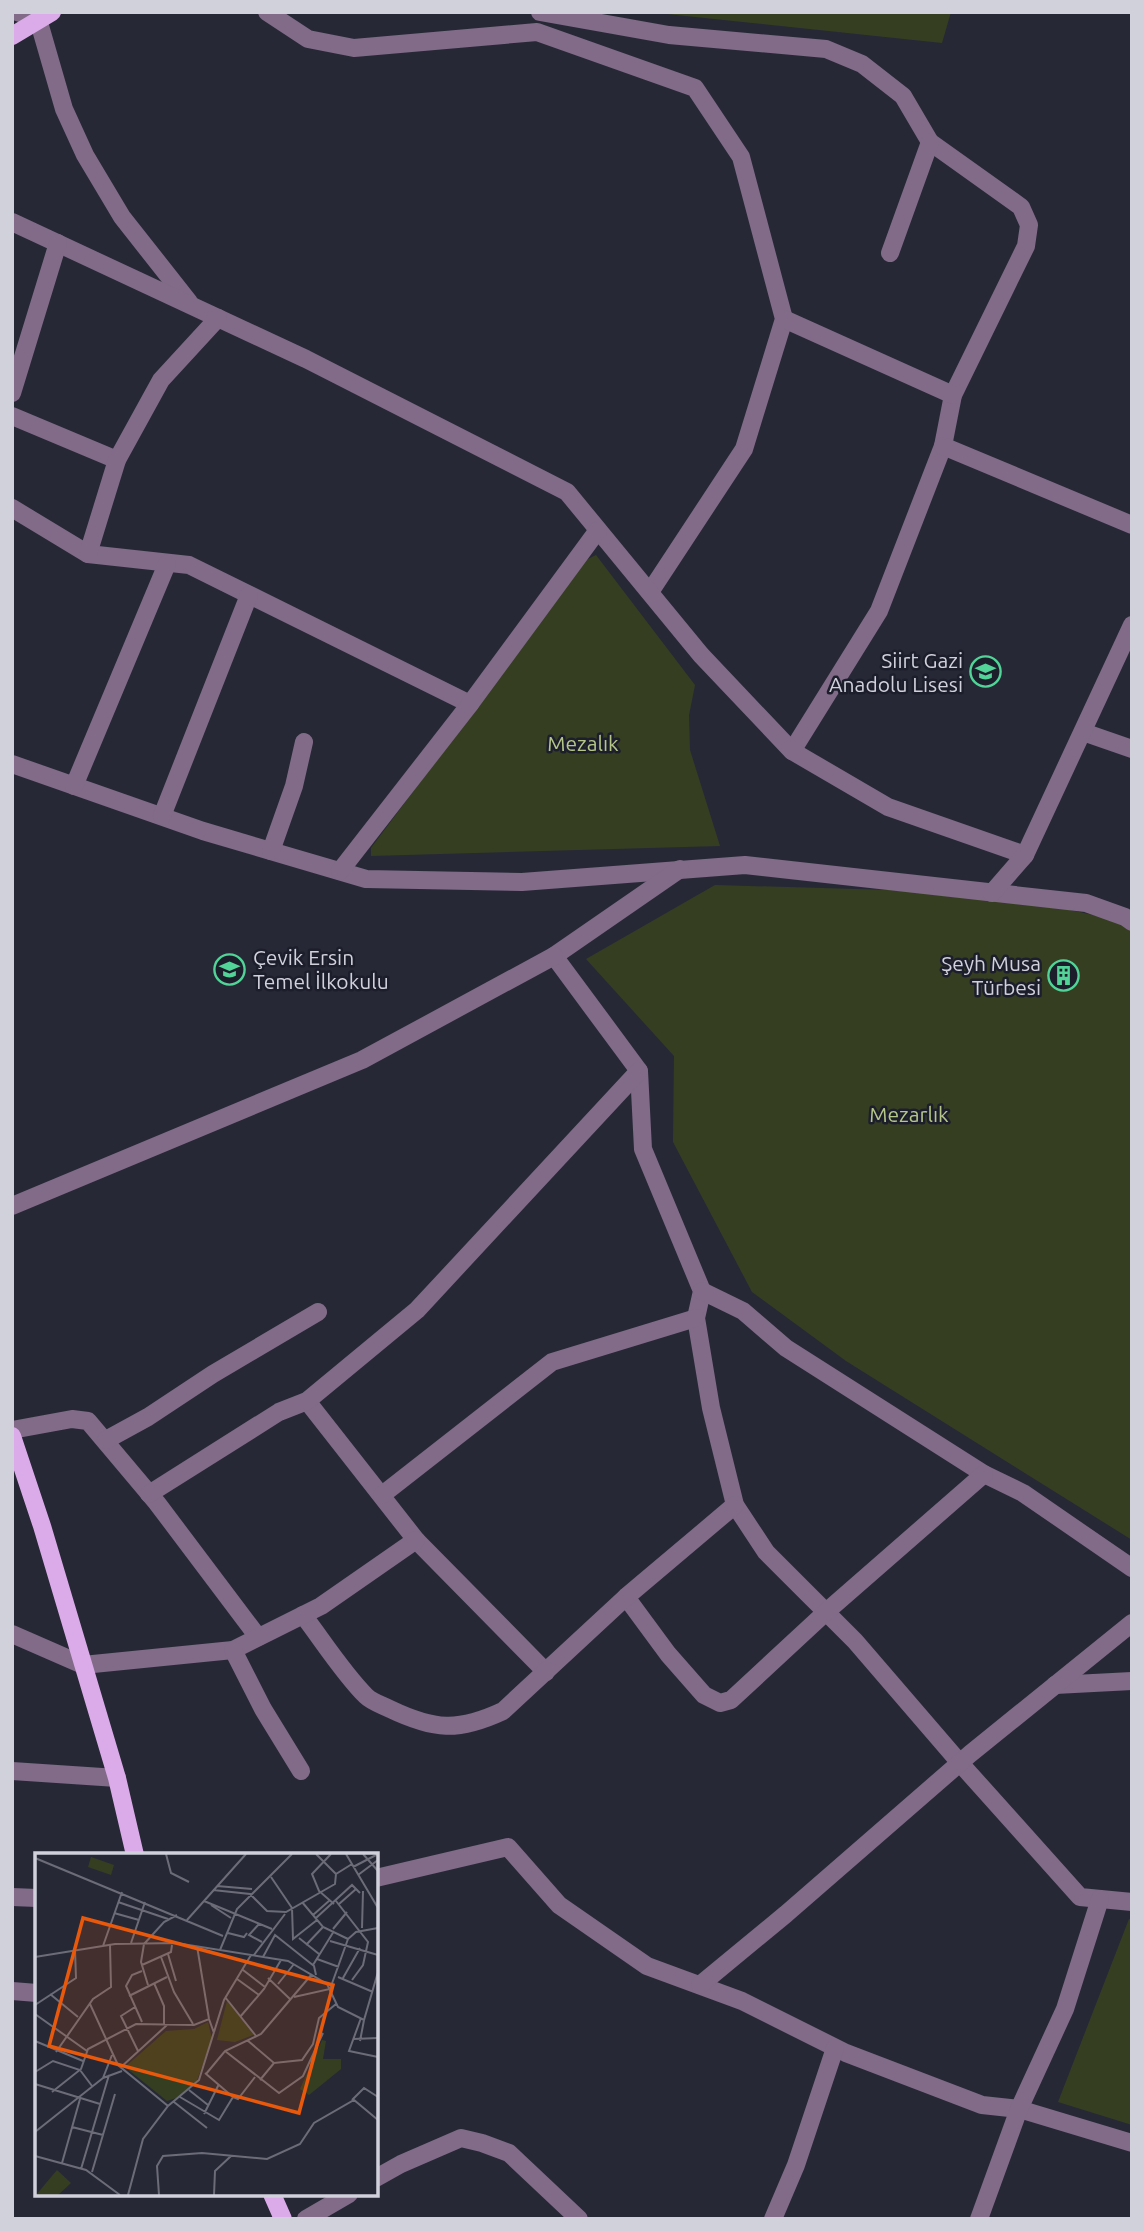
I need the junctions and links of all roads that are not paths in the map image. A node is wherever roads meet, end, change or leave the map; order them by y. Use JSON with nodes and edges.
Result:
{"nodes":[{"id":1,"x":17,"y":12,"type":"edge"},
{"id":2,"x":267,"y":12,"type":"edge"},
{"id":3,"x":540,"y":12,"type":"edge"},
{"id":4,"x":45,"y":16,"type":"edge"},
{"id":5,"x":12,"y":36,"type":"edge"},
{"id":6,"x":930,"y":142,"type":"junction"},
{"id":7,"x":12,"y":222,"type":"edge"},
{"id":8,"x":58,"y":243,"type":"junction"},
{"id":9,"x":890,"y":253,"type":"dead end"},
{"id":10,"x":193,"y":307,"type":"junction"},
{"id":11,"x":218,"y":318,"type":"junction"},
{"id":12,"x":784,"y":319,"type":"junction"},
{"id":13,"x":12,"y":393,"type":"edge"},
{"id":14,"x":953,"y":395,"type":"junction"},
{"id":15,"x":12,"y":416,"type":"edge"},
{"id":16,"x":943,"y":446,"type":"junction"},
{"id":17,"x":117,"y":460,"type":"junction"},
{"id":18,"x":12,"y":508,"type":"edge"},
{"id":19,"x":1132,"y":526,"type":"edge"},
{"id":20,"x":598,"y":530,"type":"junction"},
{"id":21,"x":88,"y":554,"type":"junction"},
{"id":22,"x":167,"y":564,"type":"junction"},
{"id":23,"x":650,"y":592,"type":"junction"},
{"id":24,"x":249,"y":595,"type":"junction"},
{"id":25,"x":1132,"y":625,"type":"edge"},
{"id":26,"x":470,"y":704,"type":"junction"},
{"id":27,"x":1083,"y":732,"type":"junction"},
{"id":28,"x":304,"y":742,"type":"dead end"},
{"id":29,"x":1132,"y":749,"type":"edge"},
{"id":30,"x":792,"y":751,"type":"junction"},
{"id":31,"x":12,"y":764,"type":"edge"},
{"id":32,"x":74,"y":786,"type":"junction"},
{"id":33,"x":162,"y":817,"type":"junction"},
{"id":34,"x":271,"y":851,"type":"junction"},
{"id":35,"x":1025,"y":855,"type":"junction"},
{"id":36,"x":680,"y":869,"type":"junction"},
{"id":37,"x":340,"y":872,"type":"junction"},
{"id":38,"x":992,"y":892,"type":"junction"},
{"id":39,"x":1132,"y":922,"type":"edge"},
{"id":40,"x":554,"y":956,"type":"junction"},
{"id":41,"x":639,"y":1071,"type":"junction"},
{"id":42,"x":12,"y":1206,"type":"edge"},
{"id":43,"x":702,"y":1291,"type":"junction"},
{"id":44,"x":318,"y":1312,"type":"dead end"},
{"id":45,"x":696,"y":1318,"type":"junction"},
{"id":46,"x":307,"y":1401,"type":"junction"},
{"id":47,"x":12,"y":1430,"type":"edge"},
{"id":48,"x":12,"y":1436,"type":"edge"},
{"id":49,"x":106,"y":1440,"type":"junction"},
{"id":50,"x":984,"y":1474,"type":"junction"},
{"id":51,"x":149,"y":1494,"type":"junction"},
{"id":52,"x":382,"y":1495,"type":"junction"},
{"id":53,"x":735,"y":1504,"type":"junction"},
{"id":54,"x":416,"y":1540,"type":"junction"},
{"id":55,"x":1132,"y":1568,"type":"edge"},
{"id":56,"x":626,"y":1597,"type":"junction"},
{"id":57,"x":826,"y":1612,"type":"junction"},
{"id":58,"x":303,"y":1615,"type":"junction"},
{"id":59,"x":1132,"y":1623,"type":"edge"},
{"id":60,"x":12,"y":1634,"type":"edge"},
{"id":61,"x":258,"y":1637,"type":"junction"},
{"id":62,"x":233,"y":1650,"type":"junction"},
{"id":63,"x":83,"y":1665,"type":"junction"},
{"id":64,"x":545,"y":1672,"type":"junction"},
{"id":65,"x":1132,"y":1681,"type":"edge"},
{"id":66,"x":1055,"y":1685,"type":"junction"},
{"id":67,"x":960,"y":1763,"type":"junction"},
{"id":68,"x":12,"y":1771,"type":"edge"},
{"id":69,"x":301,"y":1771,"type":"dead end"},
{"id":70,"x":117,"y":1778,"type":"junction"},
{"id":71,"x":135,"y":1853,"type":"edge"},
{"id":72,"x":378,"y":1878,"type":"edge"},
{"id":73,"x":12,"y":1897,"type":"edge"},
{"id":74,"x":35,"y":1898,"type":"edge"},
{"id":75,"x":1100,"y":1899,"type":"junction"},
{"id":76,"x":1132,"y":1902,"type":"edge"},
{"id":77,"x":700,"y":1985,"type":"junction"},
{"id":78,"x":12,"y":1991,"type":"edge"},
{"id":79,"x":35,"y":1993,"type":"edge"},
{"id":80,"x":835,"y":2048,"type":"junction"},
{"id":81,"x":1018,"y":2109,"type":"junction"},
{"id":82,"x":1132,"y":2143,"type":"edge"},
{"id":83,"x":378,"y":2177,"type":"edge"},
{"id":84,"x":273,"y":2196,"type":"edge"},
{"id":85,"x":346,"y":2196,"type":"edge"},
{"id":86,"x":283,"y":2219,"type":"edge"},
{"id":87,"x":306,"y":2219,"type":"edge"},
{"id":88,"x":579,"y":2219,"type":"edge"},
{"id":89,"x":774,"y":2219,"type":"edge"},
{"id":90,"x":979,"y":2219,"type":"edge"}],
"edges":[{"from":1,"to":4,"type":"street"},
{"from":2,"to":12,"type":"street"},
{"from":3,"to":6,"type":"street"},
{"from":4,"to":5,"type":"main road"},
{"from":4,"to":10,"type":"street"},
{"from":6,"to":9,"type":"street"},
{"from":6,"to":14,"type":"street"},
{"from":7,"to":8,"type":"street"},
{"from":8,"to":10,"type":"street"},
{"from":8,"to":13,"type":"street"},
{"from":10,"to":11,"type":"street"},
{"from":11,"to":17,"type":"street"},
{"from":11,"to":20,"type":"street"},
{"from":12,"to":14,"type":"street"},
{"from":12,"to":23,"type":"street"},
{"from":14,"to":16,"type":"street"},
{"from":15,"to":17,"type":"street"},
{"from":16,"to":19,"type":"street"},
{"from":16,"to":30,"type":"street"},
{"from":17,"to":21,"type":"street"},
{"from":18,"to":21,"type":"street"},
{"from":20,"to":23,"type":"street"},
{"from":20,"to":26,"type":"street"},
{"from":21,"to":22,"type":"street"},
{"from":22,"to":24,"type":"street"},
{"from":22,"to":32,"type":"street"},
{"from":23,"to":30,"type":"street"},
{"from":24,"to":26,"type":"street"},
{"from":24,"to":33,"type":"street"},
{"from":25,"to":27,"type":"street"},
{"from":26,"to":37,"type":"street"},
{"from":27,"to":29,"type":"street"},
{"from":27,"to":35,"type":"street"},
{"from":28,"to":34,"type":"street"},
{"from":30,"to":35,"type":"street"},
{"from":31,"to":32,"type":"street"},
{"from":32,"to":33,"type":"street"},
{"from":33,"to":34,"type":"street"},
{"from":34,"to":37,"type":"street"},
{"from":35,"to":38,"type":"street"},
{"from":36,"to":37,"type":"street"},
{"from":36,"to":38,"type":"street"},
{"from":36,"to":40,"type":"street"},
{"from":38,"to":39,"type":"street"},
{"from":40,"to":41,"type":"street"},
{"from":40,"to":42,"type":"street"},
{"from":41,"to":43,"type":"street"},
{"from":41,"to":46,"type":"street"},
{"from":43,"to":45,"type":"street"},
{"from":43,"to":50,"type":"street"},
{"from":44,"to":49,"type":"street"},
{"from":45,"to":52,"type":"street"},
{"from":45,"to":53,"type":"street"},
{"from":46,"to":51,"type":"street"},
{"from":46,"to":52,"type":"street"},
{"from":47,"to":49,"type":"street"},
{"from":48,"to":63,"type":"main road"},
{"from":49,"to":51,"type":"street"},
{"from":50,"to":55,"type":"street"},
{"from":50,"to":57,"type":"street"},
{"from":51,"to":61,"type":"street"},
{"from":52,"to":54,"type":"street"},
{"from":53,"to":56,"type":"street"},
{"from":53,"to":57,"type":"street"},
{"from":54,"to":58,"type":"street"},
{"from":54,"to":64,"type":"street"},
{"from":56,"to":57,"type":"street"},
{"from":56,"to":64,"type":"street"},
{"from":57,"to":67,"type":"street"},
{"from":58,"to":61,"type":"street"},
{"from":58,"to":64,"type":"street"},
{"from":59,"to":66,"type":"street"},
{"from":60,"to":63,"type":"street"},
{"from":61,"to":62,"type":"street"},
{"from":62,"to":63,"type":"street"},
{"from":62,"to":69,"type":"street"},
{"from":63,"to":70,"type":"main road"},
{"from":65,"to":66,"type":"street"},
{"from":66,"to":67,"type":"street"},
{"from":67,"to":75,"type":"street"},
{"from":67,"to":77,"type":"street"},
{"from":68,"to":70,"type":"street"},
{"from":70,"to":71,"type":"main road"},
{"from":72,"to":77,"type":"street"},
{"from":73,"to":74,"type":"street"},
{"from":75,"to":76,"type":"street"},
{"from":75,"to":81,"type":"street"},
{"from":77,"to":80,"type":"street"},
{"from":78,"to":79,"type":"street"},
{"from":80,"to":81,"type":"street"},
{"from":80,"to":89,"type":"street"},
{"from":81,"to":82,"type":"street"},
{"from":81,"to":90,"type":"street"},
{"from":83,"to":88,"type":"street"},
{"from":84,"to":86,"type":"main road"},
{"from":85,"to":87,"type":"street"}]}
